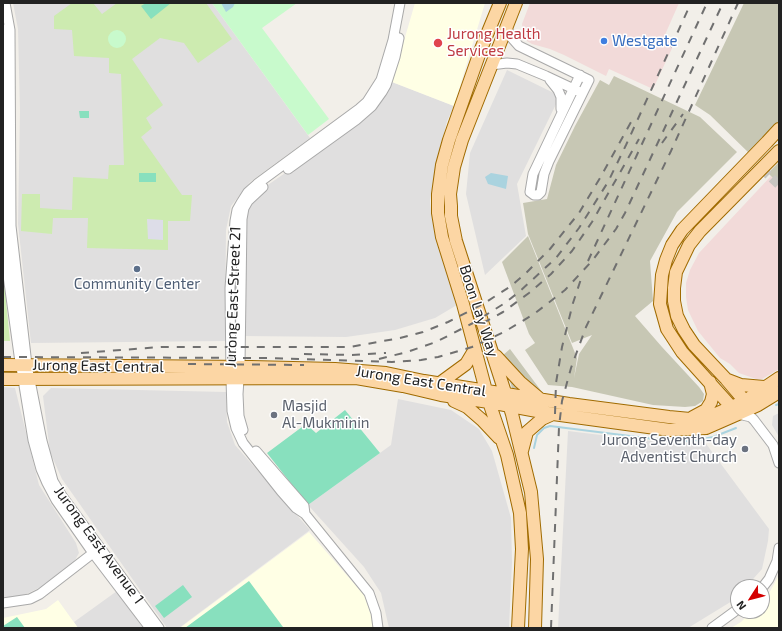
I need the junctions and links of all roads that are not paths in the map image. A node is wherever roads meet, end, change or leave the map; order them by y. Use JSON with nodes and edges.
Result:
{"nodes":[{"id":1,"x":6,"y":3,"type":"edge"},
{"id":2,"x":400,"y":3,"type":"edge"},
{"id":3,"x":406,"y":3,"type":"edge"},
{"id":4,"x":500,"y":3,"type":"edge"},
{"id":5,"x":516,"y":3,"type":"edge"},
{"id":6,"x":507,"y":28,"type":"junction"},
{"id":7,"x":3,"y":29,"type":"edge"},
{"id":8,"x":492,"y":65,"type":"junction"},
{"id":9,"x":580,"y":75,"type":"junction"},
{"id":10,"x":546,"y":76,"type":"junction"},
{"id":11,"x":573,"y":89,"type":"junction"},
{"id":12,"x":582,"y":94,"type":"junction"},
{"id":13,"x":561,"y":112,"type":"junction"},
{"id":14,"x":779,"y":128,"type":"edge"},
{"id":15,"x":779,"y":151,"type":"edge"},
{"id":16,"x":660,"y":293,"type":"junction"},
{"id":17,"x":674,"y":293,"type":"junction"},
{"id":18,"x":475,"y":349,"type":"junction"},
{"id":19,"x":493,"y":353,"type":"junction"},
{"id":20,"x":3,"y":365,"type":"edge"},
{"id":21,"x":23,"y":365,"type":"junction"},
{"id":22,"x":235,"y":373,"type":"junction"},
{"id":23,"x":779,"y":378,"type":"edge"},
{"id":24,"x":3,"y":379,"type":"edge"},
{"id":25,"x":726,"y":379,"type":"junction"},
{"id":26,"x":26,"y":380,"type":"junction"},
{"id":27,"x":710,"y":382,"type":"junction"},
{"id":28,"x":764,"y":387,"type":"junction"},
{"id":29,"x":440,"y":389,"type":"junction"},
{"id":30,"x":779,"y":392,"type":"edge"},
{"id":31,"x":506,"y":394,"type":"junction"},
{"id":32,"x":487,"y":397,"type":"junction"},
{"id":33,"x":541,"y":399,"type":"junction"},
{"id":34,"x":510,"y":406,"type":"junction"},
{"id":35,"x":749,"y":409,"type":"junction"},
{"id":36,"x":735,"y":410,"type":"junction"},
{"id":37,"x":553,"y":414,"type":"junction"},
{"id":38,"x":690,"y":418,"type":"junction"},
{"id":39,"x":502,"y":441,"type":"junction"},
{"id":40,"x":522,"y":452,"type":"junction"},
{"id":41,"x":779,"y":463,"type":"edge"},
{"id":42,"x":779,"y":548,"type":"edge"},
{"id":43,"x":96,"y":550,"type":"junction"},
{"id":44,"x":769,"y":579,"type":"edge"},
{"id":45,"x":3,"y":603,"type":"edge"},
{"id":46,"x":730,"y":615,"type":"edge"},
{"id":47,"x":150,"y":628,"type":"edge"},
{"id":48,"x":159,"y":628,"type":"edge"},
{"id":49,"x":378,"y":628,"type":"edge"},
{"id":50,"x":518,"y":628,"type":"edge"},
{"id":51,"x":534,"y":628,"type":"edge"},
{"id":52,"x":712,"y":628,"type":"edge"}],
"edges":[{"from":1,"to":21,"type":"street"},
{"from":2,"to":22,"type":"street","name":"Jurong East Street 21"},
{"from":3,"to":22,"type":"street","name":"Jurong East Street 21"},
{"from":4,"to":18,"type":"main road","name":"Boon Lay Way"},
{"from":5,"to":6,"type":"main road","name":"Boon Lay Way"},
{"from":6,"to":8,"type":"main road","name":"Boon Lay Way"},
{"from":6,"to":9,"type":"street"},
{"from":7,"to":21,"type":"street"},
{"from":8,"to":10,"type":"street"},
{"from":8,"to":19,"type":"main road","name":"Boon Lay Way"},
{"from":9,"to":11,"type":"street"},
{"from":9,"to":12,"type":"street"},
{"from":10,"to":11,"type":"street"},
{"from":10,"to":13,"type":"street"},
{"from":11,"to":12,"type":"street"},
{"from":11,"to":13,"type":"street"},
{"from":12,"to":13,"type":"street"},
{"from":14,"to":16,"type":"main road"},
{"from":15,"to":17,"type":"main road"},
{"from":16,"to":17,"type":"street"},
{"from":16,"to":27,"type":"main road"},
{"from":17,"to":25,"type":"main road"},
{"from":18,"to":29,"type":"main road"},
{"from":18,"to":32,"type":"main road","name":"Boon Lay Way"},
{"from":19,"to":31,"type":"main road","name":"Boon Lay Way"},
{"from":19,"to":33,"type":"main road"},
{"from":20,"to":21,"type":"main road","name":"Jurong East Central"},
{"from":21,"to":22,"type":"main road","name":"Jurong East Central"},
{"from":21,"to":26,"type":"street","name":"Jurong East Avenue 1"},
{"from":22,"to":26,"type":"main road","name":"Jurong East Central"},
{"from":22,"to":29,"type":"main road","name":"Jurong East Central"},
{"from":22,"to":49,"type":"street","name":"Jurong East Street 21"},
{"from":23,"to":28,"type":"main road","name":"Jurong East Central"},
{"from":24,"to":26,"type":"main road","name":"Jurong East Central"},
{"from":25,"to":28,"type":"main road"},
{"from":25,"to":35,"type":"main road"},
{"from":26,"to":43,"type":"street","name":"Jurong East Avenue 1"},
{"from":27,"to":36,"type":"main road"},
{"from":27,"to":38,"type":"main road"},
{"from":28,"to":35,"type":"main road","name":"Jurong East Central"},
{"from":29,"to":32,"type":"main road","name":"Jurong East Central"},
{"from":29,"to":39,"type":"main road"},
{"from":30,"to":35,"type":"main road","name":"Jurong East Central"},
{"from":31,"to":32,"type":"main road","name":"Jurong East Central"},
{"from":31,"to":33,"type":"main road","name":"Jurong East Central"},
{"from":31,"to":34,"type":"main road","name":"Boon Lay Way"},
{"from":32,"to":34,"type":"main road","name":"Jurong East Central"},
{"from":32,"to":39,"type":"main road","name":"Boon Lay Way"},
{"from":33,"to":38,"type":"main road","name":"Jurong East Central"},
{"from":34,"to":37,"type":"main road","name":"Jurong East Central"},
{"from":34,"to":40,"type":"main road","name":"Boon Lay Way"},
{"from":35,"to":36,"type":"main road","name":"Jurong East Central"},
{"from":35,"to":41,"type":"street"},
{"from":36,"to":37,"type":"main road","name":"Jurong East Central"},
{"from":36,"to":38,"type":"main road","name":"Jurong East Central"},
{"from":37,"to":40,"type":"main road"},
{"from":39,"to":50,"type":"main road","name":"Boon Lay Way"},
{"from":40,"to":51,"type":"main road","name":"Boon Lay Way"},
{"from":42,"to":44,"type":"street"},
{"from":43,"to":45,"type":"street"},
{"from":43,"to":47,"type":"street","name":"Jurong East Avenue 1"},
{"from":43,"to":48,"type":"street","name":"Jurong East Avenue 1"},
{"from":46,"to":52,"type":"street"}]}
